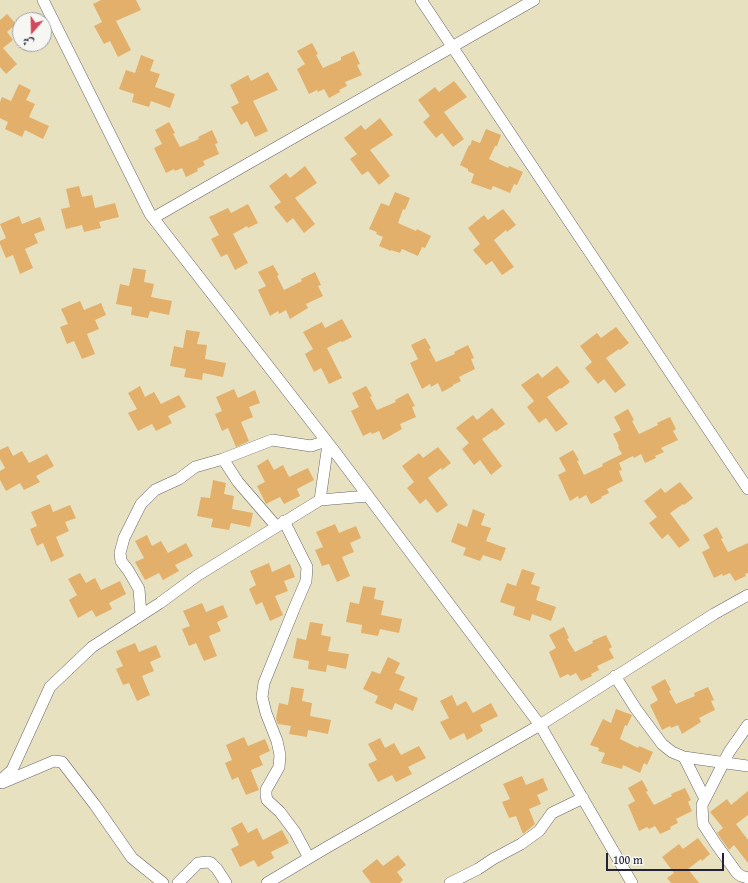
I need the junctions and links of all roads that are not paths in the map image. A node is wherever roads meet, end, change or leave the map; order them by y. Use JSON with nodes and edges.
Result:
{"nodes":[{"id":1,"x":43,"y":0,"type":"edge"},
{"id":2,"x":421,"y":0,"type":"edge"},
{"id":3,"x":534,"y":0,"type":"edge"},
{"id":4,"x":453,"y":48,"type":"junction"},
{"id":5,"x":153,"y":218,"type":"junction"},
{"id":6,"x":327,"y":442,"type":"junction"},
{"id":7,"x":223,"y":459,"type":"junction"},
{"id":8,"x":748,"y":489,"type":"edge"},
{"id":9,"x":368,"y":496,"type":"junction"},
{"id":10,"x":320,"y":500,"type":"junction"},
{"id":11,"x":280,"y":523,"type":"junction"},
{"id":12,"x":748,"y":595,"type":"edge"},
{"id":13,"x":141,"y":615,"type":"junction"},
{"id":14,"x":615,"y":676,"type":"junction"},
{"id":15,"x":540,"y":725,"type":"junction"},
{"id":16,"x":748,"y":725,"type":"edge"},
{"id":17,"x":684,"y":757,"type":"junction"},
{"id":18,"x":723,"y":764,"type":"junction"},
{"id":19,"x":748,"y":766,"type":"edge"},
{"id":20,"x":0,"y":782,"type":"edge"},
{"id":21,"x":582,"y":798,"type":"junction"},
{"id":22,"x":705,"y":799,"type":"junction"},
{"id":23,"x":309,"y":858,"type":"junction"},
{"id":24,"x":748,"y":878,"type":"edge"},
{"id":25,"x":163,"y":883,"type":"edge"},
{"id":26,"x":178,"y":883,"type":"edge"},
{"id":27,"x":226,"y":883,"type":"edge"},
{"id":28,"x":267,"y":883,"type":"edge"},
{"id":29,"x":450,"y":883,"type":"edge"},
{"id":30,"x":632,"y":883,"type":"edge"}],
"edges":[{"from":1,"to":5,"type":"street"},
{"from":2,"to":4,"type":"street"},
{"from":3,"to":4,"type":"street"},
{"from":4,"to":5,"type":"street"},
{"from":4,"to":8,"type":"street"},
{"from":5,"to":6,"type":"street"},
{"from":6,"to":7,"type":"street"},
{"from":6,"to":9,"type":"street"},
{"from":6,"to":10,"type":"street"},
{"from":7,"to":11,"type":"street"},
{"from":7,"to":13,"type":"street"},
{"from":9,"to":10,"type":"street"},
{"from":9,"to":15,"type":"street"},
{"from":10,"to":11,"type":"street"},
{"from":11,"to":13,"type":"street"},
{"from":11,"to":23,"type":"street"},
{"from":12,"to":14,"type":"street"},
{"from":13,"to":20,"type":"street"},
{"from":14,"to":15,"type":"street"},
{"from":14,"to":17,"type":"street"},
{"from":15,"to":21,"type":"street"},
{"from":15,"to":23,"type":"street"},
{"from":16,"to":18,"type":"street"},
{"from":17,"to":18,"type":"street"},
{"from":17,"to":22,"type":"street"},
{"from":18,"to":19,"type":"street"},
{"from":18,"to":22,"type":"street"},
{"from":20,"to":25,"type":"street"},
{"from":21,"to":29,"type":"street"},
{"from":21,"to":30,"type":"street"},
{"from":22,"to":24,"type":"street"},
{"from":23,"to":28,"type":"street"},
{"from":26,"to":27,"type":"street"}]}
